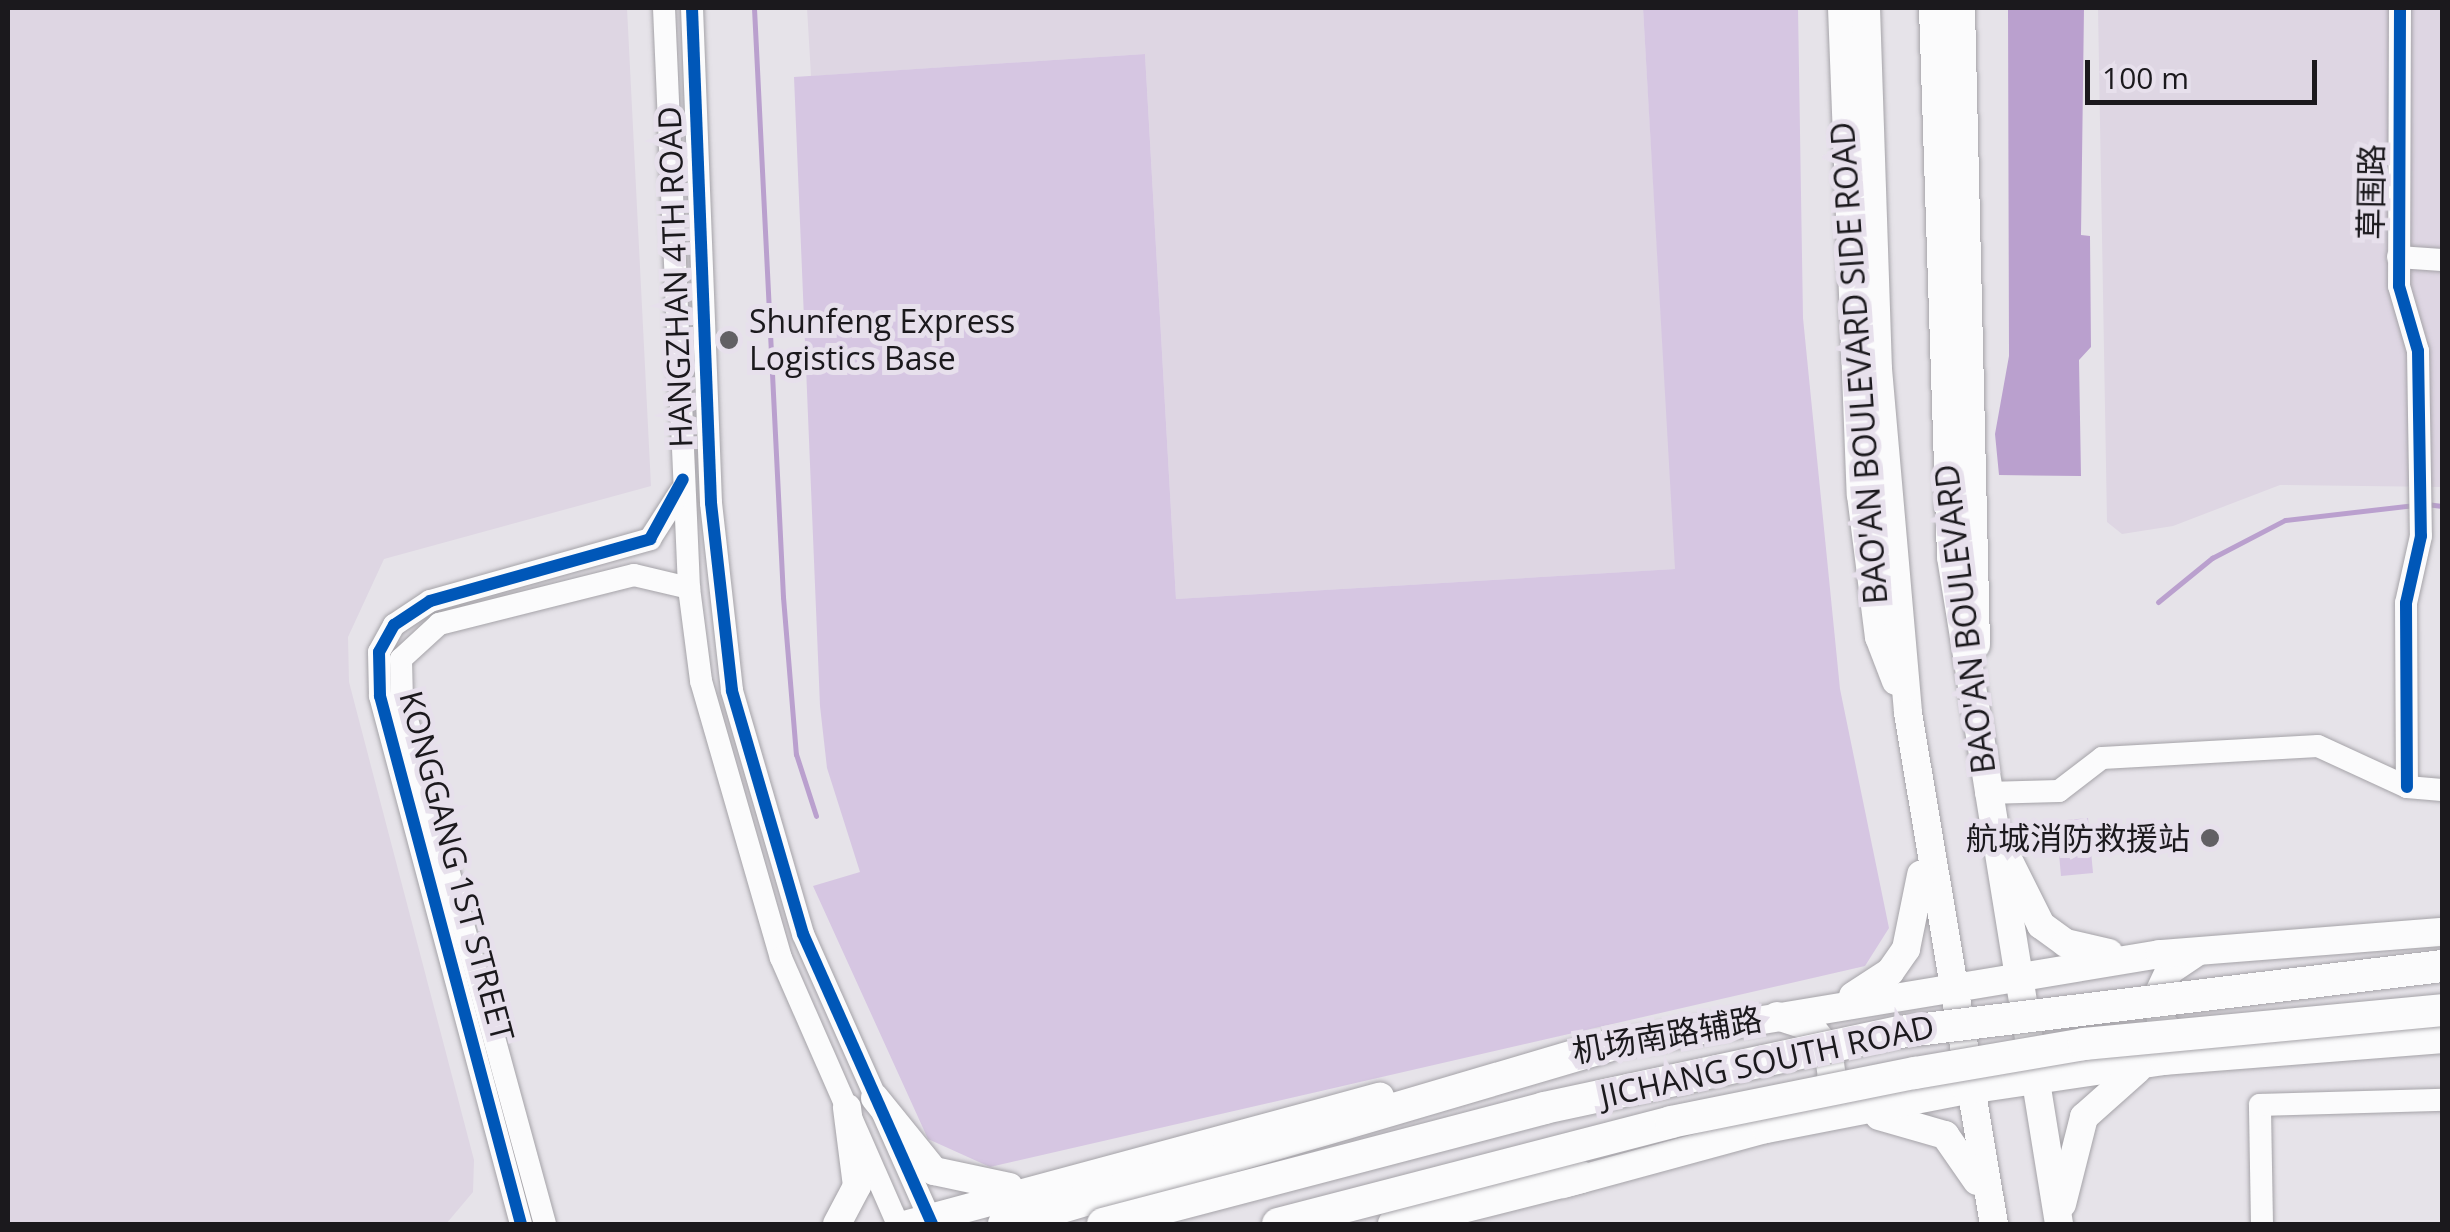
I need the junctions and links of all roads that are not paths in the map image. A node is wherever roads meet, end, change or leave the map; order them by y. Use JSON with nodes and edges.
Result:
{"nodes":[{"id":1,"x":664,"y":8,"type":"edge"},
{"id":2,"x":692,"y":8,"type":"edge"},
{"id":3,"x":1842,"y":8,"type":"edge"},
{"id":4,"x":1866,"y":8,"type":"edge"},
{"id":5,"x":1933,"y":8,"type":"edge"},
{"id":6,"x":1961,"y":8,"type":"edge"},
{"id":7,"x":2400,"y":8,"type":"edge"},
{"id":8,"x":2398,"y":257,"type":"junction"},
{"id":9,"x":2442,"y":260,"type":"edge"},
{"id":10,"x":683,"y":479,"type":"junction"},
{"id":11,"x":689,"y":588,"type":"junction"},
{"id":12,"x":1974,"y":692,"type":"junction"},
{"id":13,"x":1908,"y":713,"type":"junction"},
{"id":14,"x":2407,"y":788,"type":"junction"},
{"id":15,"x":2442,"y":790,"type":"edge"},
{"id":16,"x":1987,"y":804,"type":"junction"},
{"id":17,"x":1924,"y":829,"type":"junction"},
{"id":18,"x":2442,"y":932,"type":"edge"},
{"id":19,"x":2208,"y":949,"type":"junction"},
{"id":20,"x":2160,"y":954,"type":"junction"},
{"id":21,"x":2442,"y":966,"type":"edge"},
{"id":22,"x":2016,"y":975,"type":"junction"},
{"id":23,"x":1949,"y":986,"type":"junction"},
{"id":24,"x":1827,"y":1007,"type":"junction"},
{"id":25,"x":2442,"y":1010,"type":"edge"},
{"id":26,"x":1771,"y":1016,"type":"junction"},
{"id":27,"x":2442,"y":1039,"type":"edge"},
{"id":28,"x":1608,"y":1046,"type":"junction"},
{"id":29,"x":2213,"y":1056,"type":"junction"},
{"id":30,"x":2164,"y":1061,"type":"junction"},
{"id":31,"x":2034,"y":1080,"type":"junction"},
{"id":32,"x":1967,"y":1090,"type":"junction"},
{"id":33,"x":875,"y":1098,"type":"junction"},
{"id":34,"x":2442,"y":1100,"type":"edge"},
{"id":35,"x":847,"y":1108,"type":"junction"},
{"id":36,"x":1832,"y":1114,"type":"junction"},
{"id":37,"x":1801,"y":1121,"type":"junction"},
{"id":38,"x":1582,"y":1178,"type":"junction"},
{"id":39,"x":1060,"y":1182,"type":"junction"},
{"id":40,"x":1992,"y":1214,"type":"edge"},
{"id":41,"x":2059,"y":1222,"type":"edge"},
{"id":42,"x":923,"y":1223,"type":"edge"},
{"id":43,"x":520,"y":1224,"type":"edge"},
{"id":44,"x":545,"y":1224,"type":"edge"},
{"id":45,"x":836,"y":1224,"type":"edge"},
{"id":46,"x":898,"y":1224,"type":"edge"},
{"id":47,"x":1004,"y":1224,"type":"edge"},
{"id":48,"x":1103,"y":1224,"type":"edge"},
{"id":49,"x":1278,"y":1224,"type":"edge"},
{"id":50,"x":1394,"y":1224,"type":"edge"},
{"id":51,"x":1446,"y":1224,"type":"edge"},
{"id":52,"x":2262,"y":1224,"type":"edge"}],
"edges":[{"from":1,"to":10,"type":"street","name":"HANGZHAN 4TH ROAD"},
{"from":2,"to":33,"type":"street","name":"HANGZHAN 4TH ROAD"},
{"from":3,"to":13,"type":"main road","name":"BAO'AN BOULEVARD SIDE ROAD"},
{"from":4,"to":13,"type":"main road","name":"BAO'AN BOULEVARD"},
{"from":5,"to":12,"type":"main road","name":"BAO'AN BOULEVARD"},
{"from":6,"to":12,"type":"main road"},
{"from":7,"to":8,"type":"street","name":"草围路"},
{"from":8,"to":9,"type":"street"},
{"from":8,"to":14,"type":"street","name":"草围路"},
{"from":10,"to":11,"type":"street","name":"HANGZHAN 4TH ROAD"},
{"from":10,"to":43,"type":"street","name":"KONGGANG 1ST STREET"},
{"from":11,"to":35,"type":"street","name":"HANGZHAN 4TH ROAD"},
{"from":11,"to":44,"type":"street","name":"KONGGANG 1ST STREET"},
{"from":12,"to":16,"type":"main road","name":"BAO'AN BOULEVARD"},
{"from":13,"to":17,"type":"main road","name":"BAO'AN BOULEVARD"},
{"from":14,"to":15,"type":"street"},
{"from":14,"to":16,"type":"street"},
{"from":16,"to":20,"type":"main road"},
{"from":16,"to":22,"type":"main road","name":"BAO'AN BOULEVARD"},
{"from":17,"to":23,"type":"main road","name":"BAO'AN BOULEVARD"},
{"from":17,"to":24,"type":"main road"},
{"from":18,"to":19,"type":"main road","name":"机场南路辅路"},
{"from":19,"to":20,"type":"main road","name":"机场南路辅路"},
{"from":19,"to":29,"type":"main road"},
{"from":20,"to":22,"type":"main road","name":"机场南路辅路"},
{"from":21,"to":48,"type":"highway","name":"JICHANG SOUTH ROAD","bridge":true},
{"from":22,"to":23,"type":"main road","name":"机场南路辅路"},
{"from":22,"to":31,"type":"main road","name":"BAO'AN BOULEVARD"},
{"from":23,"to":24,"type":"main road","name":"机场南路辅路"},
{"from":23,"to":32,"type":"main road","name":"BAO'AN BOULEVARD"},
{"from":24,"to":26,"type":"main road","name":"机场南路辅路"},
{"from":25,"to":49,"type":"highway","name":"JICHANG SOUTH ROAD","bridge":true},
{"from":26,"to":28,"type":"main road","name":"机场南路辅路"},
{"from":26,"to":37,"type":"main road"},
{"from":27,"to":29,"type":"main road"},
{"from":28,"to":39,"type":"main road","name":"机场南路辅路"},
{"from":28,"to":47,"type":"highway"},
{"from":29,"to":30,"type":"main road"},
{"from":30,"to":31,"type":"main road"},
{"from":30,"to":41,"type":"main road"},
{"from":31,"to":32,"type":"main road"},
{"from":31,"to":41,"type":"main road","name":"BAO'AN BOULEVARD"},
{"from":32,"to":36,"type":"main road"},
{"from":32,"to":40,"type":"main road","name":"BAO'AN BOULEVARD"},
{"from":33,"to":39,"type":"main road"},
{"from":33,"to":42,"type":"street","name":"HANGZHAN 4TH ROAD"},
{"from":34,"to":52,"type":"street"},
{"from":35,"to":45,"type":"main road"},
{"from":35,"to":46,"type":"street","name":"HANGZHAN 4TH ROAD"},
{"from":36,"to":37,"type":"main road"},
{"from":36,"to":40,"type":"main road"},
{"from":37,"to":38,"type":"main road"},
{"from":38,"to":50,"type":"highway"},
{"from":38,"to":51,"type":"main road"},
{"from":39,"to":42,"type":"main road","name":"机场南路辅路"}]}
